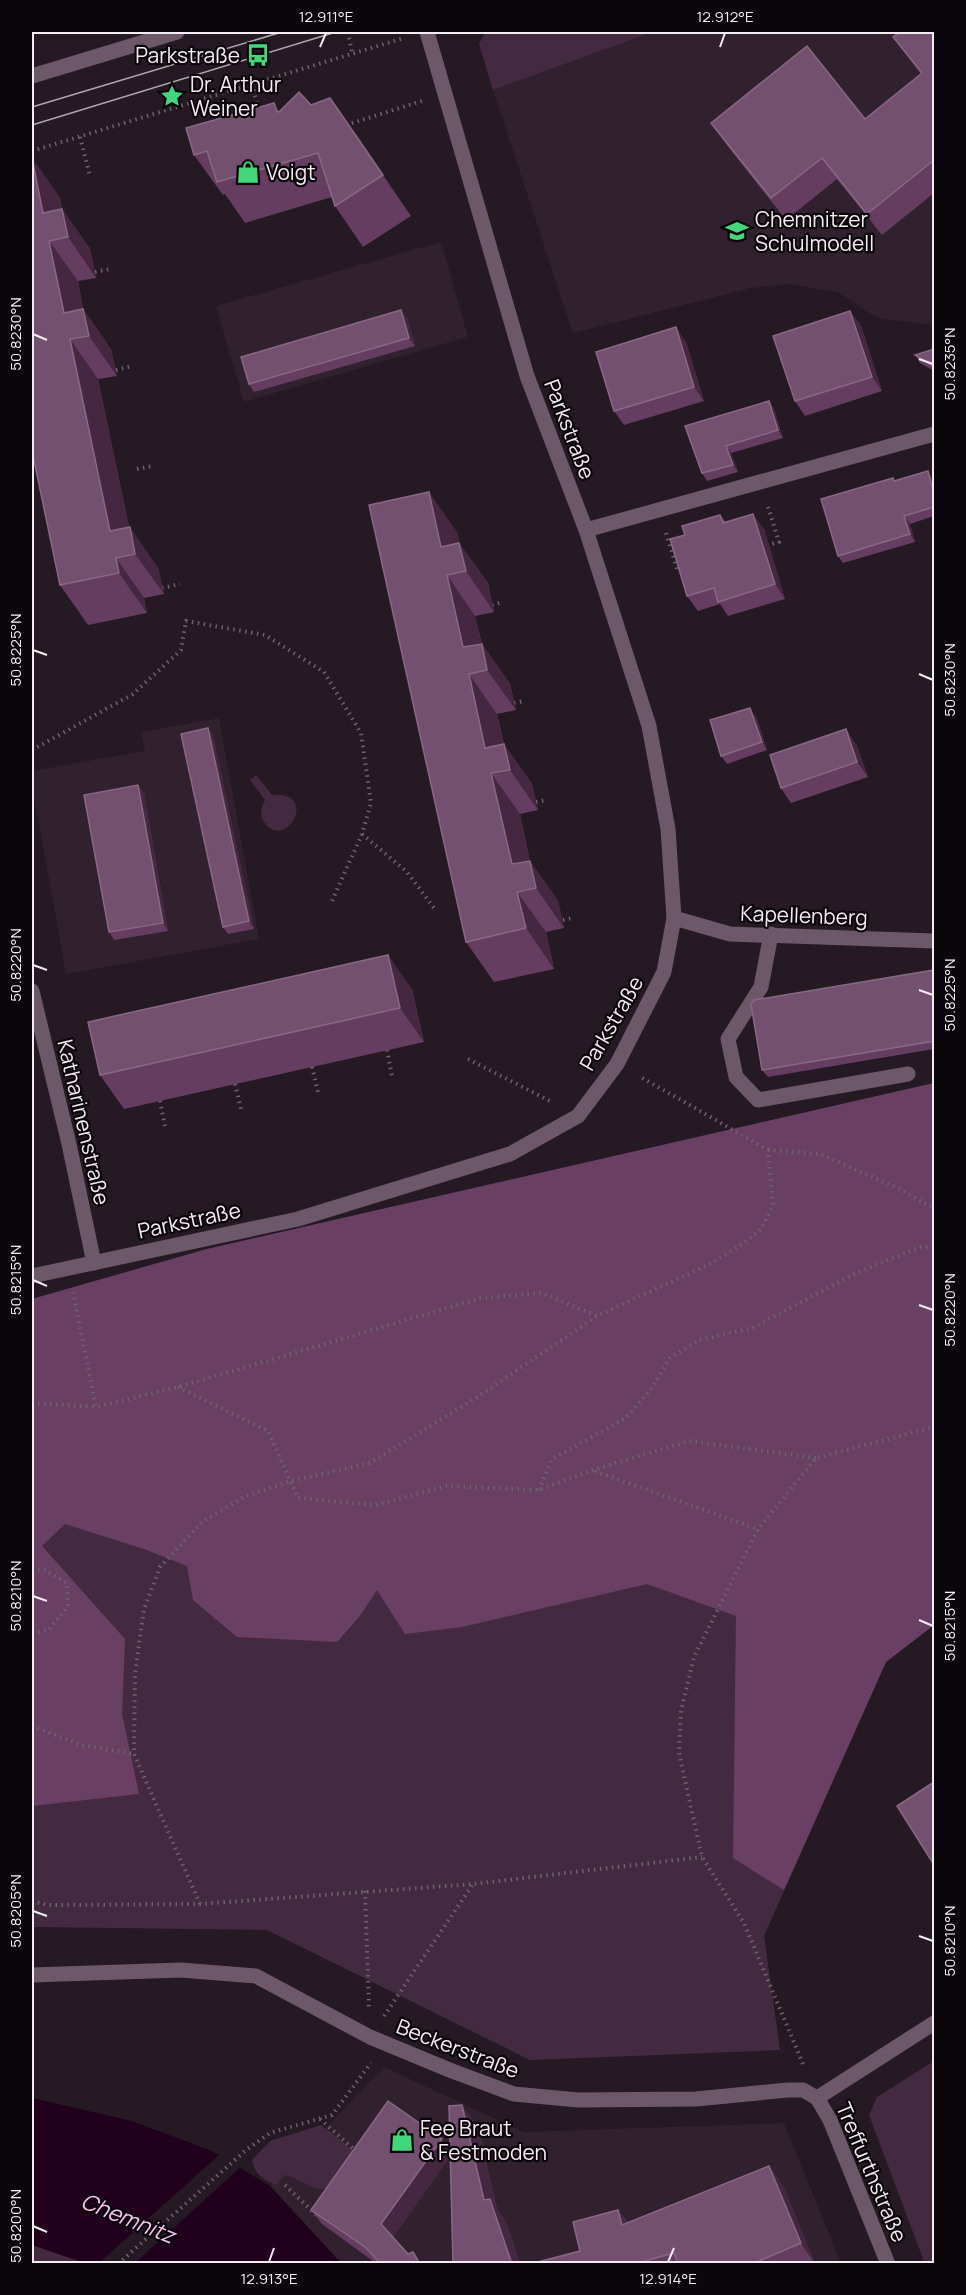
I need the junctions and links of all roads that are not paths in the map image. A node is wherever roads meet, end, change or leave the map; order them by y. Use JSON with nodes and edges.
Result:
{"nodes":[{"id":1,"x":177,"y":32,"type":"edge"},
{"id":2,"x":421,"y":33,"type":"edge"},
{"id":3,"x":32,"y":76,"type":"edge"},
{"id":4,"x":934,"y":434,"type":"edge"},
{"id":5,"x":586,"y":530,"type":"junction"},
{"id":6,"x":674,"y":918,"type":"junction"},
{"id":7,"x":771,"y":934,"type":"junction"},
{"id":8,"x":934,"y":941,"type":"edge"},
{"id":9,"x":32,"y":991,"type":"edge"},
{"id":10,"x":908,"y":1074,"type":"dead end"},
{"id":11,"x":94,"y":1263,"type":"junction"},
{"id":12,"x":32,"y":1276,"type":"edge"},
{"id":13,"x":32,"y":1974,"type":"edge"},
{"id":14,"x":934,"y":2023,"type":"edge"},
{"id":15,"x":817,"y":2098,"type":"junction"},
{"id":16,"x":888,"y":2264,"type":"edge"}],
"edges":[{"from":1,"to":3,"type":"street"},
{"from":2,"to":5,"type":"street","name":"Parkstraße"},
{"from":4,"to":5,"type":"street"},
{"from":5,"to":6,"type":"street","name":"Parkstraße"},
{"from":6,"to":7,"type":"street","name":"Kapellenberg"},
{"from":6,"to":11,"type":"street","name":"Parkstraße"},
{"from":7,"to":8,"type":"street","name":"Kapellenberg"},
{"from":7,"to":10,"type":"street"},
{"from":9,"to":11,"type":"street","name":"Katharinenstraße"},
{"from":11,"to":12,"type":"street","name":"Parkstraße"},
{"from":13,"to":15,"type":"street","name":"Beckerstraße"},
{"from":14,"to":15,"type":"street"},
{"from":15,"to":16,"type":"street","name":"Treffurthstraße"}]}
